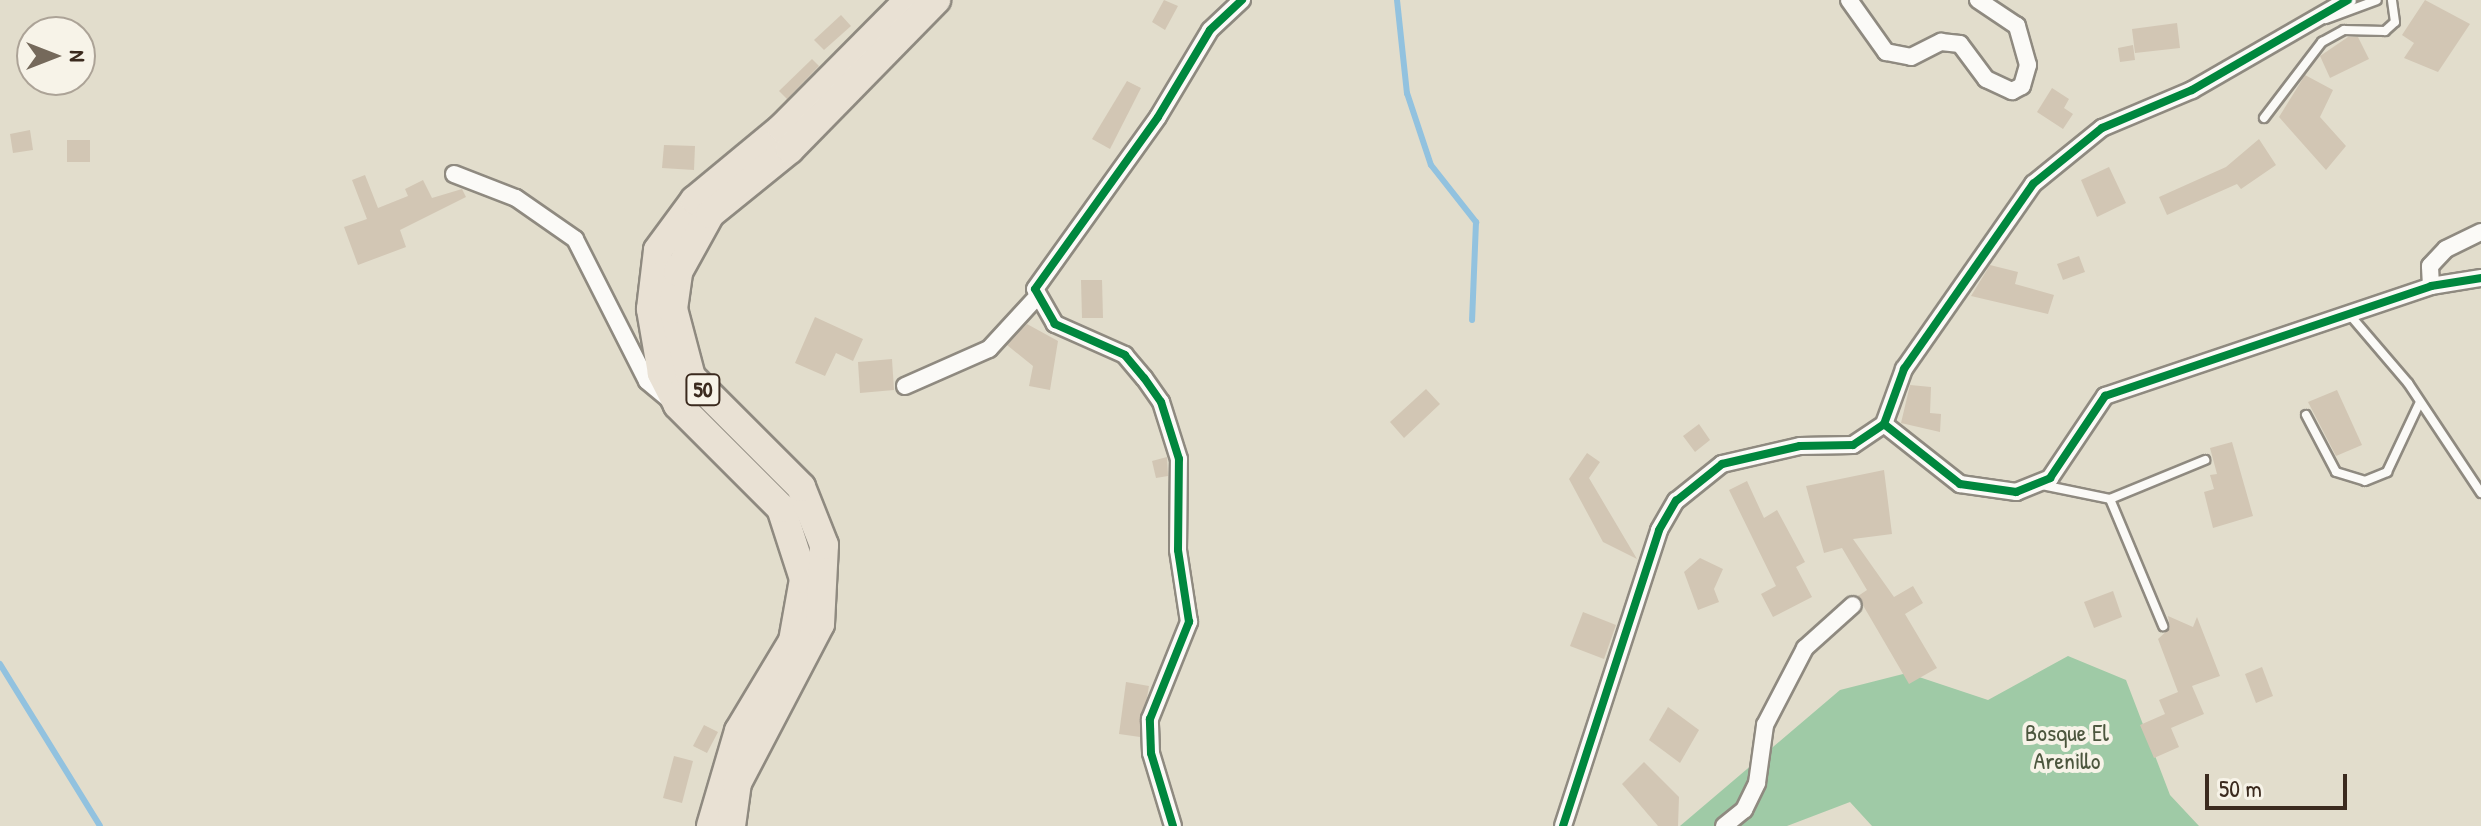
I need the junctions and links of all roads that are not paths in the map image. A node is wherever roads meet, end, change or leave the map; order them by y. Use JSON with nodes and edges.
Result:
{"nodes":[{"id":1,"x":909,"y":0,"type":"edge"},
{"id":2,"x":936,"y":0,"type":"edge"},
{"id":3,"x":1242,"y":0,"type":"edge"},
{"id":4,"x":1849,"y":0,"type":"edge"},
{"id":5,"x":1978,"y":0,"type":"edge"},
{"id":6,"x":2348,"y":0,"type":"edge"},
{"id":7,"x":2377,"y":0,"type":"edge"},
{"id":8,"x":2392,"y":0,"type":"edge"},
{"id":9,"x":2310,"y":16,"type":"junction"},
{"id":10,"x":2264,"y":118,"type":"dead end"},
{"id":11,"x":454,"y":174,"type":"dead end"},
{"id":12,"x":2481,"y":232,"type":"edge"},
{"id":13,"x":2481,"y":278,"type":"edge"},
{"id":14,"x":2431,"y":286,"type":"junction"},
{"id":15,"x":1035,"y":299,"type":"junction"},
{"id":16,"x":2349,"y":313,"type":"junction"},
{"id":17,"x":905,"y":386,"type":"dead end"},
{"id":18,"x":2420,"y":402,"type":"junction"},
{"id":19,"x":678,"y":405,"type":"junction"},
{"id":20,"x":2306,"y":415,"type":"dead end"},
{"id":21,"x":1884,"y":424,"type":"junction"},
{"id":22,"x":2205,"y":460,"type":"dead end"},
{"id":23,"x":2041,"y":485,"type":"junction"},
{"id":24,"x":2481,"y":493,"type":"edge"},
{"id":25,"x":2110,"y":499,"type":"junction"},
{"id":26,"x":1853,"y":605,"type":"dead end"},
{"id":27,"x":2163,"y":626,"type":"dead end"},
{"id":28,"x":711,"y":826,"type":"edge"},
{"id":29,"x":731,"y":826,"type":"edge"},
{"id":30,"x":1173,"y":826,"type":"edge"},
{"id":31,"x":1563,"y":826,"type":"edge"},
{"id":32,"x":1724,"y":826,"type":"edge"}],
"edges":[{"from":1,"to":19,"type":"highway","number":"50"},
{"from":2,"to":29,"type":"highway","number":"50"},
{"from":3,"to":15,"type":"street"},
{"from":4,"to":5,"type":"street"},
{"from":6,"to":9,"type":"street"},
{"from":7,"to":9,"type":"lane"},
{"from":8,"to":10,"type":"lane"},
{"from":9,"to":21,"type":"street"},
{"from":11,"to":19,"type":"street"},
{"from":12,"to":14,"type":"street"},
{"from":13,"to":14,"type":"street"},
{"from":14,"to":16,"type":"street"},
{"from":15,"to":17,"type":"street"},
{"from":15,"to":30,"type":"street"},
{"from":16,"to":18,"type":"lane"},
{"from":16,"to":23,"type":"street"},
{"from":18,"to":20,"type":"lane"},
{"from":18,"to":24,"type":"lane"},
{"from":19,"to":28,"type":"highway","number":"50"},
{"from":21,"to":23,"type":"street"},
{"from":21,"to":31,"type":"street"},
{"from":22,"to":25,"type":"lane"},
{"from":23,"to":25,"type":"lane"},
{"from":25,"to":27,"type":"lane"},
{"from":26,"to":32,"type":"street"}]}
